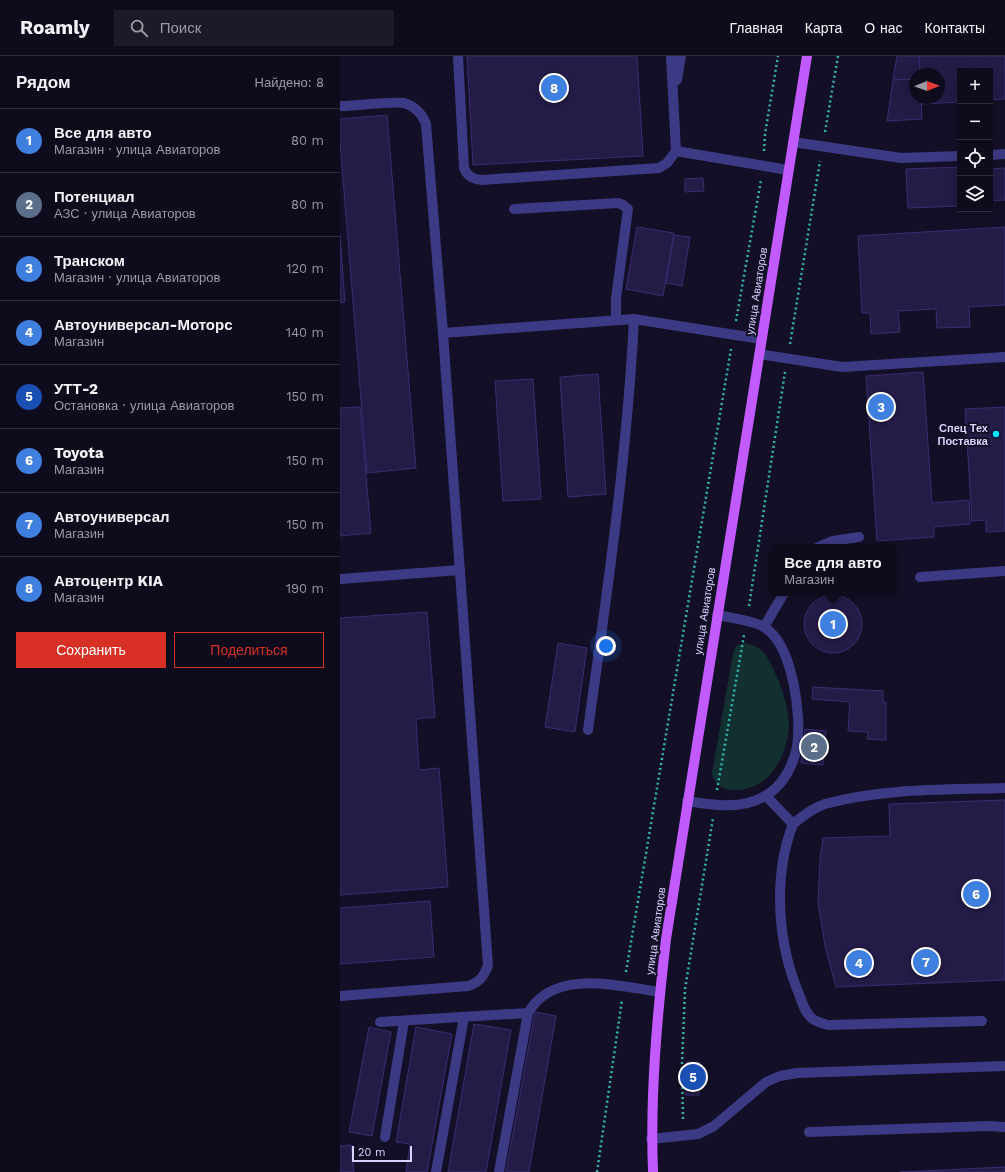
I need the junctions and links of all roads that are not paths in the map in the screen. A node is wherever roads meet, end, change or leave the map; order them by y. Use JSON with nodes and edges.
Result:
{"nodes":[{"id":1,"x":458,"y":56,"type":"edge"},
{"id":2,"x":672,"y":56,"type":"edge"},
{"id":3,"x":681,"y":56,"type":"edge"},
{"id":4,"x":807,"y":56,"type":"edge"},
{"id":5,"x":673,"y":102,"type":"junction"},
{"id":6,"x":340,"y":106,"type":"edge"},
{"id":7,"x":793,"y":142,"type":"junction"},
{"id":8,"x":676,"y":151,"type":"junction"},
{"id":9,"x":1005,"y":154,"type":"edge"},
{"id":10,"x":993,"y":155,"type":"edge"},
{"id":11,"x":957,"y":156,"type":"edge"},
{"id":12,"x":788,"y":170,"type":"junction"},
{"id":13,"x":514,"y":209,"type":"dead end"},
{"id":14,"x":616,"y":319,"type":"junction"},
{"id":15,"x":634,"y":319,"type":"junction"},
{"id":16,"x":443,"y":333,"type":"junction"},
{"id":17,"x":761,"y":339,"type":"junction"},
{"id":18,"x":759,"y":354,"type":"junction"},
{"id":19,"x":1005,"y":358,"type":"edge"},
{"id":20,"x":859,"y":537,"type":"dead end"},
{"id":21,"x":826,"y":544,"type":"edge"},
{"id":22,"x":460,"y":570,"type":"junction"},
{"id":23,"x":1005,"y":571,"type":"edge"},
{"id":24,"x":920,"y":577,"type":"dead end"},
{"id":25,"x":340,"y":579,"type":"edge"},
{"id":26,"x":782,"y":596,"type":"edge"},
{"id":27,"x":717,"y":615,"type":"junction"},
{"id":28,"x":764,"y":627,"type":"junction"},
{"id":29,"x":588,"y":730,"type":"dead end"},
{"id":30,"x":1005,"y":788,"type":"edge"},
{"id":31,"x":766,"y":796,"type":"junction"},
{"id":32,"x":687,"y":801,"type":"junction"},
{"id":33,"x":793,"y":824,"type":"junction"},
{"id":34,"x":660,"y":992,"type":"junction"},
{"id":35,"x":340,"y":996,"type":"edge"},
{"id":36,"x":528,"y":1013,"type":"junction"},
{"id":37,"x":464,"y":1017,"type":"junction"},
{"id":38,"x":404,"y":1021,"type":"junction"},
{"id":39,"x":982,"y":1021,"type":"dead end"},
{"id":40,"x":380,"y":1022,"type":"dead end"},
{"id":41,"x":1005,"y":1066,"type":"edge"},
{"id":42,"x":1005,"y":1127,"type":"edge"},
{"id":43,"x":809,"y":1132,"type":"dead end"},
{"id":44,"x":385,"y":1137,"type":"dead end"},
{"id":45,"x":651,"y":1139,"type":"junction"},
{"id":46,"x":436,"y":1172,"type":"edge"},
{"id":47,"x":499,"y":1172,"type":"edge"},
{"id":48,"x":652,"y":1172,"type":"edge"}],
"edges":[{"from":1,"to":8,"type":"lane"},
{"from":2,"to":5,"type":"lane"},
{"from":3,"to":5,"type":"lane"},
{"from":4,"to":7,"type":"main road","name":"улица Авиаторов"},
{"from":5,"to":8,"type":"lane"},
{"from":6,"to":16,"type":"lane"},
{"from":7,"to":11,"type":"lane"},
{"from":7,"to":12,"type":"main road","name":"улица Авиаторов"},
{"from":8,"to":12,"type":"lane"},
{"from":9,"to":10,"type":"lane"},
{"from":12,"to":17,"type":"main road","name":"улица Авиаторов"},
{"from":13,"to":14,"type":"lane"},
{"from":14,"to":15,"type":"lane"},
{"from":14,"to":16,"type":"lane"},
{"from":15,"to":17,"type":"lane"},
{"from":15,"to":29,"type":"lane"},
{"from":16,"to":22,"type":"lane"},
{"from":17,"to":18,"type":"main road","name":"улица Авиаторов"},
{"from":18,"to":19,"type":"lane"},
{"from":18,"to":27,"type":"main road","name":"улица Авиаторов"},
{"from":20,"to":21,"type":"lane"},
{"from":22,"to":25,"type":"lane"},
{"from":22,"to":35,"type":"lane"},
{"from":23,"to":24,"type":"lane"},
{"from":26,"to":28,"type":"lane"},
{"from":27,"to":28,"type":"lane"},
{"from":27,"to":32,"type":"main road","name":"улица Авиаторов"},
{"from":28,"to":31,"type":"lane"},
{"from":30,"to":33,"type":"lane"},
{"from":31,"to":32,"type":"lane"},
{"from":31,"to":33,"type":"lane"},
{"from":32,"to":34,"type":"main road","name":"улица Авиаторов"},
{"from":33,"to":39,"type":"lane"},
{"from":34,"to":36,"type":"lane"},
{"from":34,"to":45,"type":"main road","name":"улица Авиаторов"},
{"from":36,"to":37,"type":"lane"},
{"from":36,"to":47,"type":"lane"},
{"from":37,"to":38,"type":"lane"},
{"from":37,"to":46,"type":"lane"},
{"from":38,"to":40,"type":"lane"},
{"from":38,"to":44,"type":"lane"},
{"from":41,"to":45,"type":"lane"},
{"from":42,"to":43,"type":"lane"},
{"from":45,"to":48,"type":"main road","name":"улица Авиаторов"}]}
